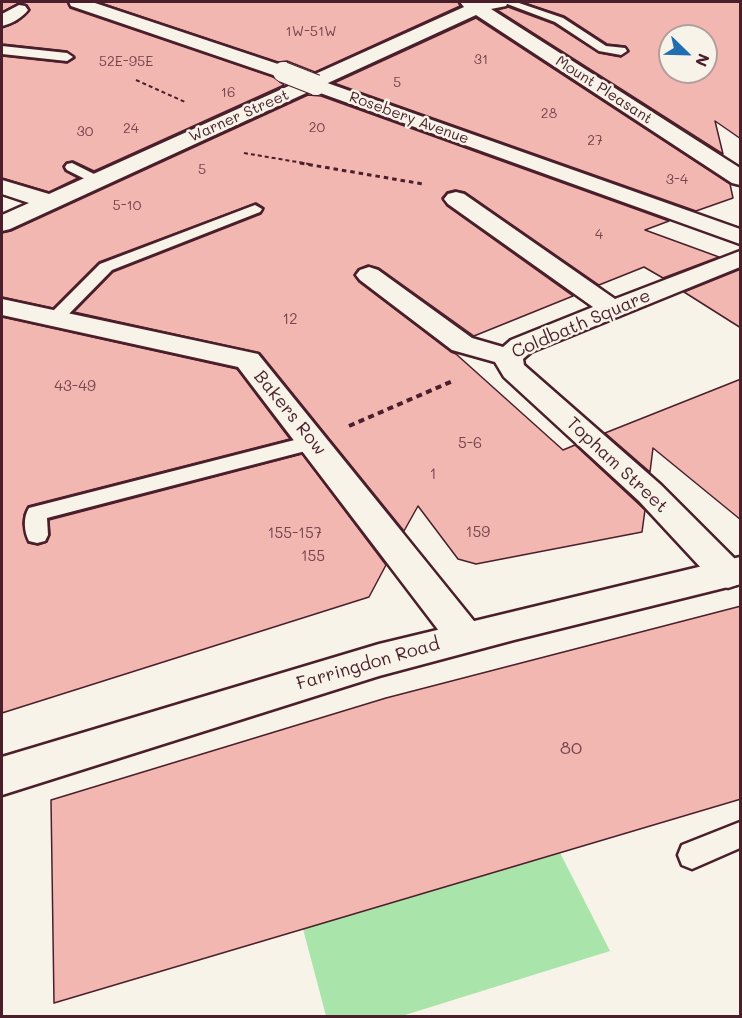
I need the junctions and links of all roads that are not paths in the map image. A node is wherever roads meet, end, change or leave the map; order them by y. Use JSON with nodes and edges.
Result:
{"nodes":[{"id":1,"x":77,"y":2,"type":"edge"},
{"id":2,"x":500,"y":2,"type":"edge"},
{"id":3,"x":507,"y":2,"type":"edge"},
{"id":4,"x":472,"y":5,"type":"edge"},
{"id":5,"x":19,"y":10,"type":"dead end"},
{"id":6,"x":2,"y":21,"type":"edge"},
{"id":7,"x":2,"y":50,"type":"edge"},
{"id":8,"x":621,"y":51,"type":"dead end"},
{"id":9,"x":67,"y":57,"type":"dead end"},
{"id":10,"x":72,"y":167,"type":"dead end"},
{"id":11,"x":741,"y":178,"type":"edge"},
{"id":12,"x":95,"y":180,"type":"junction"},
{"id":13,"x":2,"y":187,"type":"edge"},
{"id":14,"x":456,"y":199,"type":"road end"},
{"id":15,"x":48,"y":201,"type":"junction"},
{"id":16,"x":255,"y":209,"type":"dead end"},
{"id":17,"x":2,"y":224,"type":"edge"},
{"id":18,"x":741,"y":237,"type":"edge"},
{"id":19,"x":741,"y":258,"type":"edge"},
{"id":20,"x":369,"y":275,"type":"dead end"},
{"id":21,"x":2,"y":307,"type":"edge"},
{"id":22,"x":614,"y":310,"type":"junction"},
{"id":23,"x":54,"y":319,"type":"junction"},
{"id":24,"x":508,"y":357,"type":"junction"},
{"id":25,"x":327,"y":436,"type":"junction"},
{"id":26,"x":38,"y":535,"type":"dead end"},
{"id":27,"x":734,"y":573,"type":"edge"},
{"id":28,"x":465,"y":637,"type":"junction"},
{"id":29,"x":2,"y":776,"type":"edge"},
{"id":30,"x":741,"y":835,"type":"edge"},
{"id":31,"x":692,"y":855,"type":"dead end"}],
"edges":[{"from":1,"to":18,"type":"street","name":"Rosebery Avenue","bridge":true},
{"from":2,"to":4,"type":"street","name":"Warner Street"},
{"from":3,"to":8,"type":"lane"},
{"from":4,"to":11,"type":"street","name":"Mount Pleasant"},
{"from":4,"to":12,"type":"street","name":"Warner Street"},
{"from":5,"to":6,"type":"street"},
{"from":7,"to":9,"type":"lane"},
{"from":10,"to":12,"type":"lane"},
{"from":12,"to":15,"type":"street","name":"Warner Street"},
{"from":13,"to":15,"type":"street"},
{"from":14,"to":22,"type":"street"},
{"from":15,"to":17,"type":"street","name":"Warner Street"},
{"from":16,"to":23,"type":"lane"},
{"from":19,"to":22,"type":"street","name":"Coldbath Square"},
{"from":20,"to":24,"type":"street","name":"Coldbath Square"},
{"from":21,"to":23,"type":"street","name":"Bakers Row"},
{"from":22,"to":24,"type":"street","name":"Coldbath Square"},
{"from":23,"to":25,"type":"street","name":"Bakers Row"},
{"from":24,"to":27,"type":"street","name":"Topham Street"},
{"from":25,"to":26,"type":"lane"},
{"from":25,"to":28,"type":"street","name":"Bakers Row"},
{"from":27,"to":28,"type":"street","name":"Farringdon Road"},
{"from":28,"to":29,"type":"street","name":"Farringdon Road"},
{"from":30,"to":31,"type":"lane"}]}
